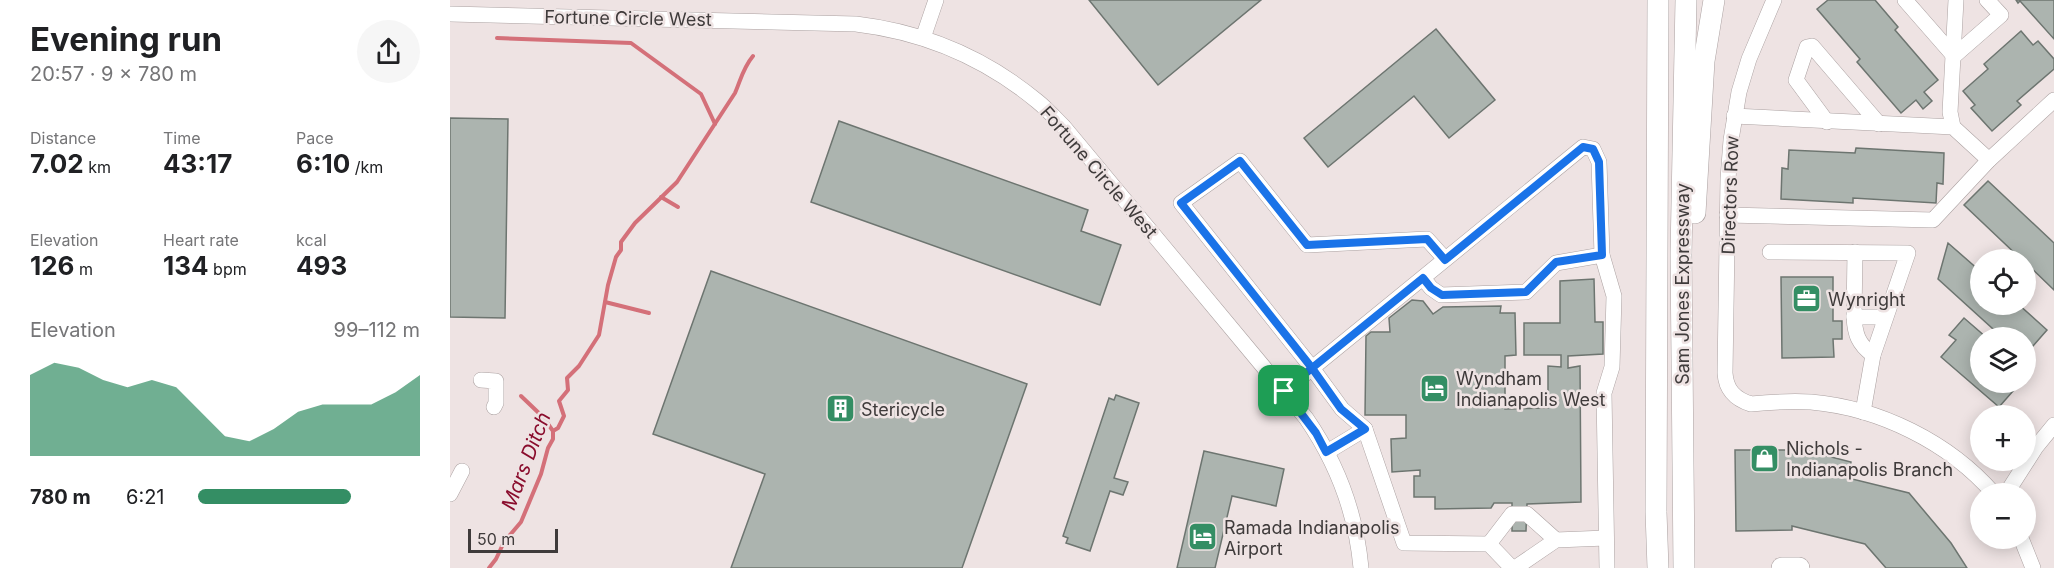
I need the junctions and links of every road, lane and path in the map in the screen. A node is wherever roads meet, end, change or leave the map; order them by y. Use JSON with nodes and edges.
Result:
{"nodes":[{"id":1,"x":936,"y":0,"type":"edge"},
{"id":2,"x":1658,"y":0,"type":"edge"},
{"id":3,"x":1686,"y":0,"type":"edge"},
{"id":4,"x":1714,"y":0,"type":"edge"},
{"id":5,"x":1774,"y":0,"type":"edge"},
{"id":6,"x":1905,"y":0,"type":"edge"},
{"id":7,"x":1956,"y":0,"type":"edge"},
{"id":8,"x":1987,"y":0,"type":"edge"},
{"id":9,"x":450,"y":14,"type":"edge"},
{"id":10,"x":923,"y":38,"type":"junction"},
{"id":11,"x":1954,"y":56,"type":"junction"},
{"id":12,"x":2054,"y":100,"type":"edge"},
{"id":13,"x":1734,"y":116,"type":"junction"},
{"id":14,"x":1827,"y":122,"type":"junction"},
{"id":15,"x":1879,"y":124,"type":"junction"},
{"id":16,"x":1953,"y":127,"type":"junction"},
{"id":17,"x":1989,"y":160,"type":"junction"},
{"id":18,"x":1727,"y":215,"type":"junction"},
{"id":19,"x":1770,"y":252,"type":"dead end"},
{"id":20,"x":1855,"y":252,"type":"junction"},
{"id":21,"x":1602,"y":255,"type":"junction"},
{"id":22,"x":1445,"y":260,"type":"junction"},
{"id":23,"x":1423,"y":278,"type":"junction"},
{"id":24,"x":1854,"y":316,"type":"junction"},
{"id":25,"x":1885,"y":317,"type":"junction"},
{"id":26,"x":1873,"y":355,"type":"junction"},
{"id":27,"x":1312,"y":368,"type":"junction"},
{"id":28,"x":481,"y":380,"type":"dead end"},
{"id":29,"x":1284,"y":391,"type":"junction"},
{"id":30,"x":494,"y":407,"type":"dead end"},
{"id":31,"x":1863,"y":412,"type":"junction"},
{"id":32,"x":2054,"y":425,"type":"edge"},
{"id":33,"x":1682,"y":426,"type":"junction"},
{"id":34,"x":1365,"y":429,"type":"junction"},
{"id":35,"x":1326,"y":452,"type":"junction"},
{"id":36,"x":462,"y":471,"type":"dead end"},
{"id":37,"x":1984,"y":483,"type":"edge"},
{"id":38,"x":2013,"y":483,"type":"edge"},
{"id":39,"x":450,"y":494,"type":"edge"},
{"id":40,"x":1606,"y":538,"type":"junction"},
{"id":41,"x":1556,"y":540,"type":"junction"},
{"id":42,"x":1489,"y":544,"type":"junction"},
{"id":43,"x":2025,"y":549,"type":"edge"},
{"id":44,"x":1361,"y":568,"type":"edge"},
{"id":45,"x":1514,"y":568,"type":"edge"},
{"id":46,"x":1607,"y":568,"type":"edge"},
{"id":47,"x":1658,"y":568,"type":"edge"},
{"id":48,"x":1684,"y":568,"type":"edge"},
{"id":49,"x":1782,"y":568,"type":"edge"},
{"id":50,"x":1799,"y":568,"type":"edge"},
{"id":51,"x":2033,"y":568,"type":"edge"}],
"edges":[{"from":1,"to":10,"type":"street"},
{"from":2,"to":47,"type":"highway","name":"Sam Jones Expressway"},
{"from":3,"to":33,"type":"highway","name":"Sam Jones Expressway"},
{"from":4,"to":33,"type":"highway"},
{"from":5,"to":13,"type":"street","name":"Directors Row"},
{"from":6,"to":11,"type":"street"},
{"from":7,"to":11,"type":"street"},
{"from":8,"to":11,"type":"street"},
{"from":9,"to":10,"type":"street","name":"Fortune Circle West"},
{"from":10,"to":29,"type":"street","name":"Fortune Circle West"},
{"from":11,"to":16,"type":"street"},
{"from":12,"to":17,"type":"street"},
{"from":13,"to":14,"type":"street"},
{"from":13,"to":18,"type":"street","name":"Directors Row"},
{"from":14,"to":15,"type":"street"},
{"from":14,"to":15,"type":"street"},
{"from":15,"to":16,"type":"street"},
{"from":16,"to":17,"type":"street"},
{"from":17,"to":18,"type":"street"},
{"from":18,"to":31,"type":"street","name":"Directors Row"},
{"from":19,"to":20,"type":"street"},
{"from":20,"to":24,"type":"street"},
{"from":20,"to":25,"type":"street"},
{"from":21,"to":22,"type":"street"},
{"from":21,"to":23,"type":"street"},
{"from":21,"to":40,"type":"street"},
{"from":22,"to":23,"type":"street"},
{"from":22,"to":27,"type":"street"},
{"from":23,"to":27,"type":"street"},
{"from":24,"to":25,"type":"street"},
{"from":24,"to":26,"type":"street"},
{"from":25,"to":26,"type":"street"},
{"from":26,"to":31,"type":"street"},
{"from":27,"to":29,"type":"street"},
{"from":27,"to":34,"type":"street"},
{"from":28,"to":30,"type":"street"},
{"from":29,"to":35,"type":"street","name":"Fortune Circle West"},
{"from":31,"to":37,"type":"street"},
{"from":32,"to":38,"type":"street"},
{"from":33,"to":48,"type":"highway","name":"Sam Jones Expressway"},
{"from":34,"to":35,"type":"street"},
{"from":34,"to":42,"type":"street"},
{"from":35,"to":44,"type":"street","name":"Fortune Circle West"},
{"from":36,"to":39,"type":"street"},
{"from":40,"to":41,"type":"street"},
{"from":40,"to":46,"type":"street"},
{"from":41,"to":42,"type":"street"},
{"from":41,"to":45,"type":"street"},
{"from":42,"to":45,"type":"street"},
{"from":43,"to":51,"type":"street"},
{"from":49,"to":50,"type":"highway"}]}
